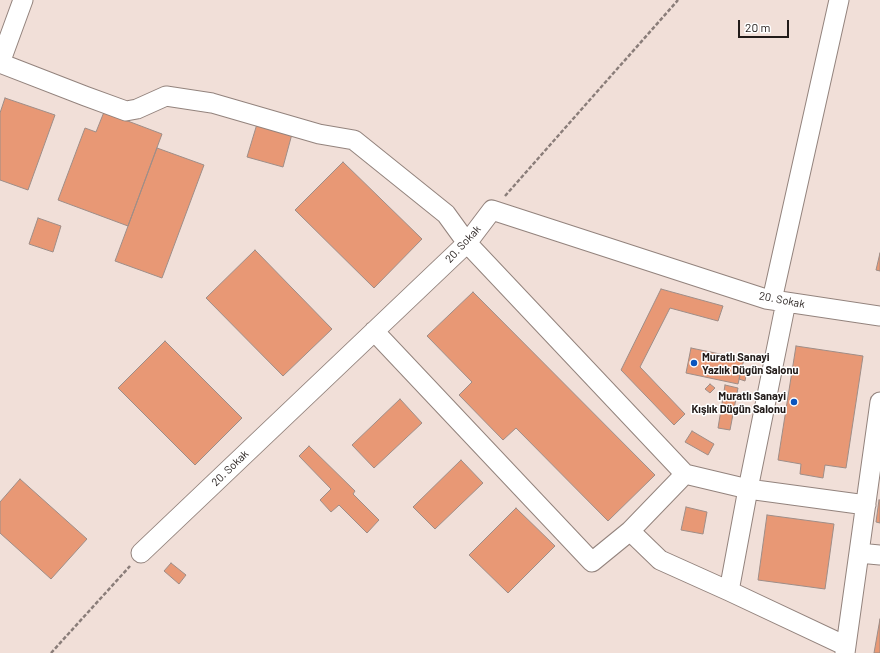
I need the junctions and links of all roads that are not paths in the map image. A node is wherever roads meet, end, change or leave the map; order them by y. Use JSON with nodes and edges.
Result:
{"nodes":[{"id":1,"x":23,"y":0,"type":"edge"},
{"id":2,"x":839,"y":0,"type":"edge"},
{"id":3,"x":0,"y":63,"type":"edge"},
{"id":4,"x":467,"y":243,"type":"junction"},
{"id":5,"x":779,"y":301,"type":"junction"},
{"id":6,"x":880,"y":316,"type":"edge"},
{"id":7,"x":374,"y":331,"type":"junction"},
{"id":8,"x":880,"y":402,"type":"edge"},
{"id":9,"x":685,"y":474,"type":"junction"},
{"id":10,"x":748,"y":489,"type":"junction"},
{"id":11,"x":866,"y":505,"type":"junction"},
{"id":12,"x":630,"y":531,"type":"junction"},
{"id":13,"x":859,"y":552,"type":"junction"},
{"id":14,"x":141,"y":553,"type":"road end"},
{"id":15,"x":880,"y":555,"type":"edge"},
{"id":16,"x":729,"y":590,"type":"junction"},
{"id":17,"x":846,"y":649,"type":"edge"}],
"edges":[{"from":1,"to":3,"type":"street"},
{"from":2,"to":5,"type":"street"},
{"from":3,"to":4,"type":"street"},
{"from":4,"to":5,"type":"street","name":"20. Sokak"},
{"from":4,"to":7,"type":"street","name":"20. Sokak"},
{"from":4,"to":9,"type":"street"},
{"from":5,"to":6,"type":"street","name":"20. Sokak"},
{"from":5,"to":10,"type":"street"},
{"from":7,"to":12,"type":"street"},
{"from":7,"to":14,"type":"street","name":"20. Sokak"},
{"from":8,"to":11,"type":"street"},
{"from":9,"to":10,"type":"street"},
{"from":9,"to":12,"type":"street"},
{"from":10,"to":11,"type":"street"},
{"from":10,"to":16,"type":"street"},
{"from":11,"to":13,"type":"street"},
{"from":12,"to":16,"type":"street"},
{"from":13,"to":15,"type":"street"},
{"from":13,"to":17,"type":"street"},
{"from":16,"to":17,"type":"street"}]}
